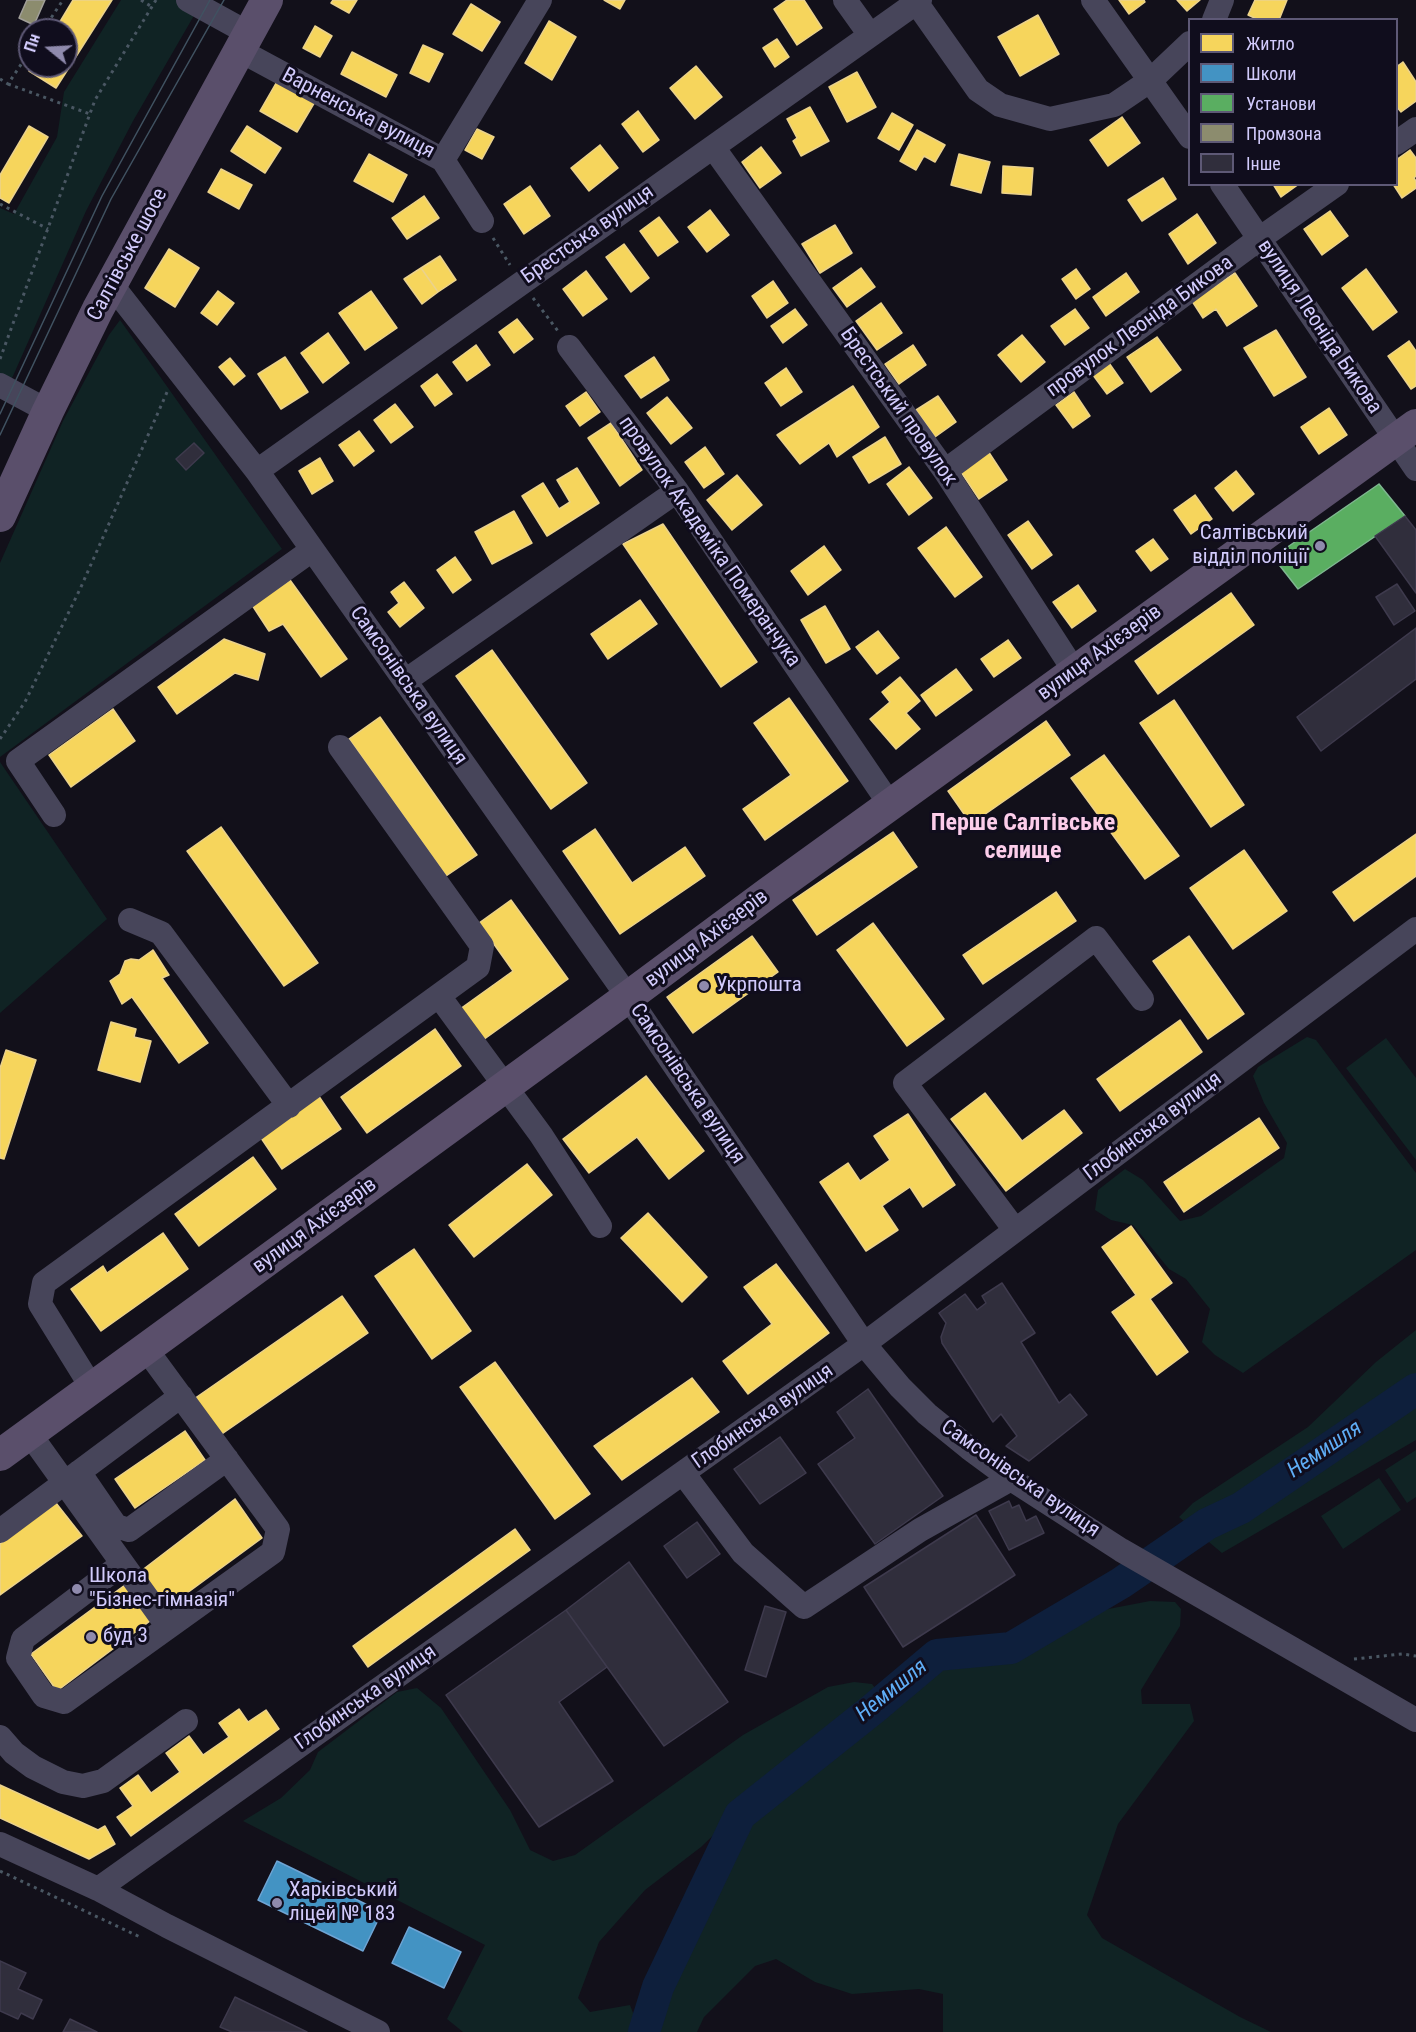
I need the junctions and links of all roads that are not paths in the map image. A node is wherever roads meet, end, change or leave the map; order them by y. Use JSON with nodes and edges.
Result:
{"nodes":[{"id":1,"x":188,"y":0,"type":"edge"},
{"id":2,"x":267,"y":0,"type":"edge"},
{"id":3,"x":540,"y":0,"type":"edge"},
{"id":4,"x":845,"y":0,"type":"edge"},
{"id":5,"x":1093,"y":0,"type":"edge"},
{"id":6,"x":1222,"y":0,"type":"edge"},
{"id":7,"x":918,"y":1,"type":"edge"},
{"id":8,"x":1215,"y":18,"type":"edge"},
{"id":9,"x":870,"y":35,"type":"junction"},
{"id":10,"x":244,"y":42,"type":"junction"},
{"id":11,"x":1188,"y":45,"type":"edge"},
{"id":12,"x":1151,"y":80,"type":"junction"},
{"id":13,"x":1416,"y":129,"type":"edge"},
{"id":14,"x":1188,"y":134,"type":"edge"},
{"id":15,"x":1398,"y":142,"type":"edge"},
{"id":16,"x":713,"y":147,"type":"junction"},
{"id":17,"x":443,"y":160,"type":"junction"},
{"id":18,"x":1223,"y":186,"type":"edge"},
{"id":19,"x":1334,"y":186,"type":"edge"},
{"id":20,"x":482,"y":221,"type":"road end"},
{"id":21,"x":1259,"y":239,"type":"junction"},
{"id":22,"x":111,"y":284,"type":"junction"},
{"id":23,"x":570,"y":347,"type":"road end"},
{"id":24,"x":0,"y":385,"type":"edge"},
{"id":25,"x":48,"y":411,"type":"junction"},
{"id":26,"x":1406,"y":433,"type":"edge"},
{"id":27,"x":1416,"y":469,"type":"edge"},
{"id":28,"x":257,"y":471,"type":"junction"},
{"id":29,"x":945,"y":471,"type":"junction"},
{"id":30,"x":677,"y":491,"type":"junction"},
{"id":31,"x":0,"y":516,"type":"edge"},
{"id":32,"x":312,"y":550,"type":"junction"},
{"id":33,"x":1075,"y":672,"type":"junction"},
{"id":34,"x":405,"y":681,"type":"junction"},
{"id":35,"x":340,"y":747,"type":"dead end"},
{"id":36,"x":891,"y":806,"type":"junction"},
{"id":37,"x":54,"y":815,"type":"dead end"},
{"id":38,"x":130,"y":921,"type":"dead end"},
{"id":39,"x":1416,"y":929,"type":"edge"},
{"id":40,"x":439,"y":996,"type":"junction"},
{"id":41,"x":628,"y":998,"type":"junction"},
{"id":42,"x":1142,"y":999,"type":"dead end"},
{"id":43,"x":506,"y":1086,"type":"junction"},
{"id":44,"x":289,"y":1106,"type":"junction"},
{"id":45,"x":600,"y":1226,"type":"dead end"},
{"id":46,"x":1015,"y":1230,"type":"junction"},
{"id":47,"x":864,"y":1344,"type":"junction"},
{"id":48,"x":146,"y":1349,"type":"junction"},
{"id":49,"x":92,"y":1388,"type":"junction"},
{"id":50,"x":181,"y":1396,"type":"junction"},
{"id":51,"x":29,"y":1433,"type":"junction"},
{"id":52,"x":0,"y":1455,"type":"edge"},
{"id":53,"x":227,"y":1459,"type":"junction"},
{"id":54,"x":79,"y":1472,"type":"junction"},
{"id":55,"x":683,"y":1473,"type":"junction"},
{"id":56,"x":1011,"y":1479,"type":"junction"},
{"id":57,"x":0,"y":1531,"type":"edge"},
{"id":58,"x":109,"y":1531,"type":"junction"},
{"id":59,"x":122,"y":1564,"type":"junction"},
{"id":60,"x":168,"y":1627,"type":"junction"},
{"id":61,"x":1416,"y":1720,"type":"edge"},
{"id":62,"x":186,"y":1721,"type":"dead end"},
{"id":63,"x":0,"y":1737,"type":"edge"},
{"id":64,"x":0,"y":1844,"type":"edge"},
{"id":65,"x":98,"y":1889,"type":"junction"},
{"id":66,"x":378,"y":2032,"type":"edge"}],
"edges":[{"from":1,"to":10,"type":"street","name":"Варненська вулиця"},
{"from":2,"to":10,"type":"main road","name":"Салтівське шосе"},
{"from":3,"to":17,"type":"street"},
{"from":4,"to":9,"type":"street"},
{"from":5,"to":12,"type":"street"},
{"from":6,"to":8,"type":"street"},
{"from":7,"to":9,"type":"street","name":"Брестська вулиця"},
{"from":7,"to":12,"type":"street"},
{"from":9,"to":16,"type":"street","name":"Брестська вулиця"},
{"from":10,"to":17,"type":"street","name":"Варненська вулиця"},
{"from":10,"to":22,"type":"main road","name":"Салтівське шосе"},
{"from":11,"to":12,"type":"street"},
{"from":12,"to":14,"type":"street"},
{"from":13,"to":15,"type":"street"},
{"from":16,"to":28,"type":"street","name":"Брестська вулиця"},
{"from":16,"to":29,"type":"street","name":"Брестський провулок"},
{"from":17,"to":20,"type":"street","name":"Варненська вулиця"},
{"from":18,"to":21,"type":"street","name":"вулиця Леоніда Бикова"},
{"from":19,"to":21,"type":"street","name":"провулок Леоніда Бикова"},
{"from":21,"to":26,"type":"street","name":"вулиця Леоніда Бикова"},
{"from":21,"to":29,"type":"street","name":"провулок Леоніда Бикова"},
{"from":22,"to":25,"type":"main road","name":"Салтівське шосе"},
{"from":22,"to":28,"type":"street","name":"Самсонівська вулиця"},
{"from":23,"to":30,"type":"street","name":"провулок Академіка Померанчука"},
{"from":24,"to":25,"type":"street"},
{"from":25,"to":31,"type":"main road","name":"Салтівське шосе"},
{"from":26,"to":27,"type":"street","name":"вулиця Леоніда Бикова"},
{"from":26,"to":33,"type":"main road","name":"вулиця Ахієзерів"},
{"from":28,"to":32,"type":"street","name":"Самсонівська вулиця"},
{"from":29,"to":33,"type":"street","name":"Брестський провулок"},
{"from":30,"to":34,"type":"street"},
{"from":30,"to":36,"type":"street","name":"провулок Академіка Померанчука"},
{"from":32,"to":34,"type":"street","name":"Самсонівська вулиця"},
{"from":32,"to":37,"type":"street"},
{"from":33,"to":36,"type":"main road","name":"вулиця Ахієзерів"},
{"from":34,"to":41,"type":"street","name":"Самсонівська вулиця"},
{"from":35,"to":40,"type":"street"},
{"from":36,"to":41,"type":"main road","name":"вулиця Ахієзерів"},
{"from":38,"to":44,"type":"street"},
{"from":39,"to":46,"type":"street","name":"Глобинська вулиця"},
{"from":40,"to":43,"type":"street"},
{"from":40,"to":44,"type":"street"},
{"from":41,"to":43,"type":"main road","name":"вулиця Ахієзерів"},
{"from":41,"to":47,"type":"street","name":"Самсонівська вулиця"},
{"from":42,"to":46,"type":"street"},
{"from":43,"to":45,"type":"street"},
{"from":43,"to":48,"type":"main road","name":"вулиця Ахієзерів"},
{"from":44,"to":49,"type":"street"},
{"from":46,"to":47,"type":"street","name":"Глобинська вулиця"},
{"from":47,"to":55,"type":"street","name":"Глобинська вулиця"},
{"from":47,"to":56,"type":"street","name":"Самсонівська вулиця"},
{"from":48,"to":49,"type":"main road","name":"вулиця Ахієзерів"},
{"from":48,"to":50,"type":"street"},
{"from":49,"to":51,"type":"main road","name":"вулиця Ахієзерів"},
{"from":50,"to":53,"type":"street"},
{"from":50,"to":54,"type":"street"},
{"from":51,"to":52,"type":"main road","name":"вулиця Ахієзерів"},
{"from":51,"to":58,"type":"street"},
{"from":53,"to":58,"type":"street"},
{"from":53,"to":60,"type":"street"},
{"from":54,"to":57,"type":"street"},
{"from":54,"to":58,"type":"street"},
{"from":55,"to":56,"type":"street"},
{"from":55,"to":65,"type":"street","name":"Глобинська вулиця"},
{"from":56,"to":61,"type":"street","name":"Самсонівська вулиця"},
{"from":58,"to":59,"type":"street"},
{"from":59,"to":60,"type":"street"},
{"from":59,"to":60,"type":"street"},
{"from":62,"to":63,"type":"street"},
{"from":64,"to":65,"type":"street"},
{"from":65,"to":66,"type":"street"}]}
